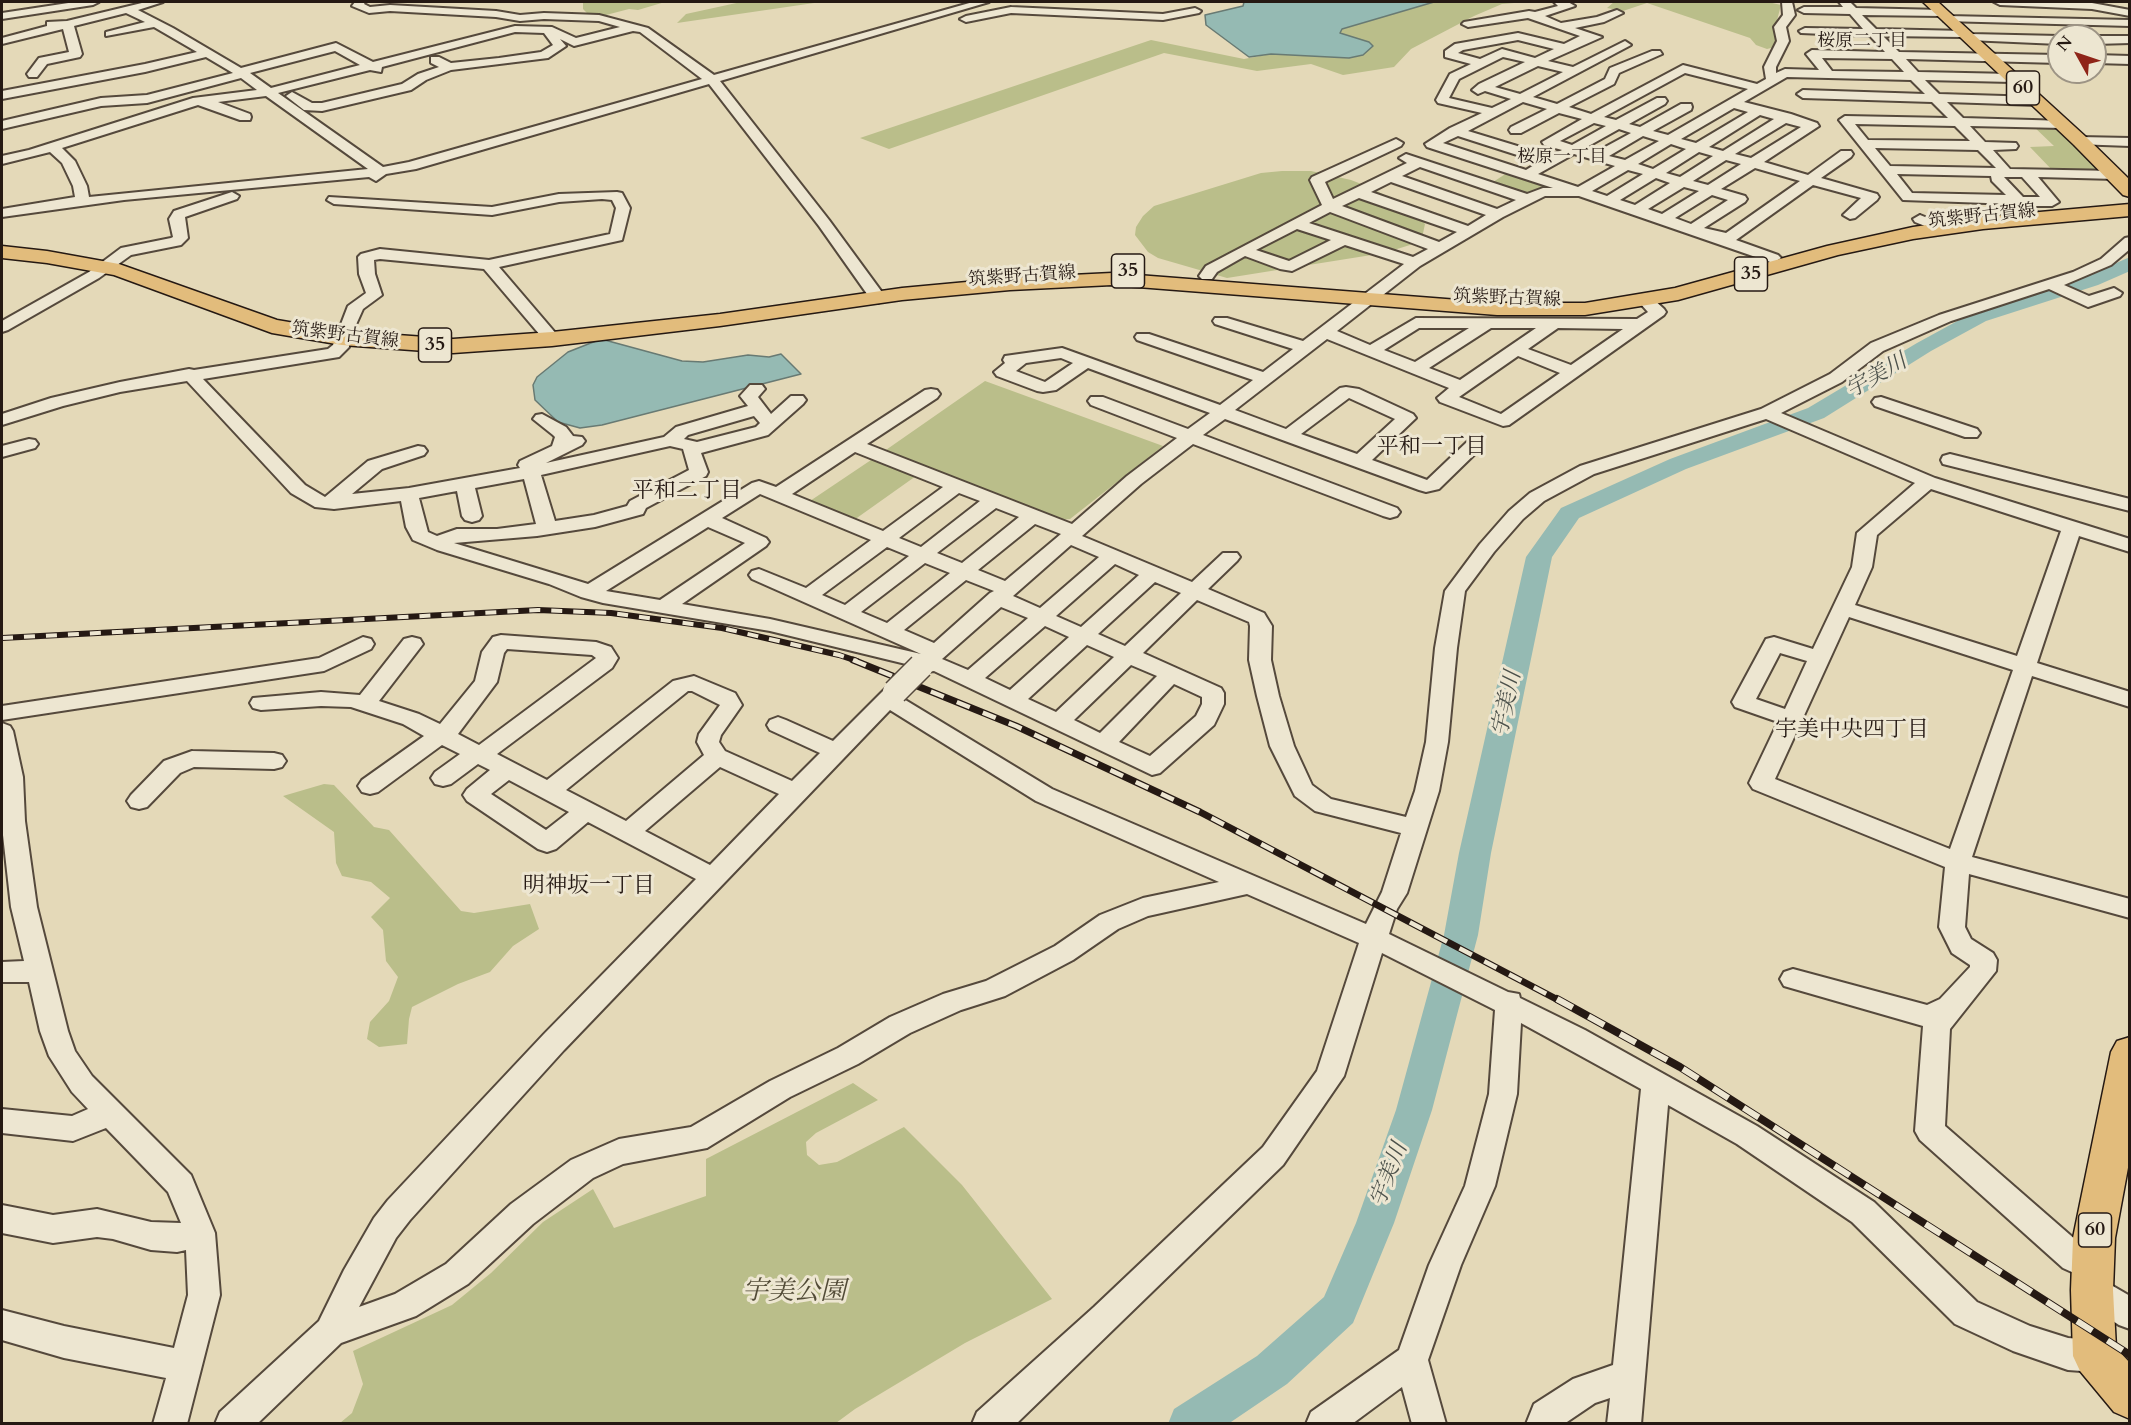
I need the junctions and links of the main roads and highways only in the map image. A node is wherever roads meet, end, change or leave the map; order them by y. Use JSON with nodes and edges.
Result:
{"nodes":[{"id":1,"x":1940,"y":11,"type":"edge"},
{"id":2,"x":2130,"y":191,"type":"edge"},
{"id":3,"x":2130,"y":204,"type":"edge"},
{"id":4,"x":2130,"y":210,"type":"edge"},
{"id":5,"x":4,"y":254,"type":"edge"},
{"id":6,"x":1375,"y":295,"type":"junction"},
{"id":7,"x":878,"y":298,"type":"junction"},
{"id":8,"x":2130,"y":1052,"type":"edge"},
{"id":9,"x":2123,"y":1115,"type":"edge"},
{"id":10,"x":2130,"y":1397,"type":"edge"}],
"edges":[{"from":1,"to":2,"type":"main road","number":"60"},
{"from":3,"to":6,"type":"main road","name":"筑紫野古賀線","number":"35"},
{"from":4,"to":6,"type":"main road","name":"筑紫野古賀線","number":"35"},
{"from":5,"to":7,"type":"main road","name":"筑紫野古賀線","number":"35"},
{"from":6,"to":7,"type":"main road","name":"筑紫野古賀線","number":"35"},
{"from":6,"to":7,"type":"main road","name":"筑紫野古賀線","number":"35"},
{"from":8,"to":9,"type":"main road","number":"60"},
{"from":9,"to":10,"type":"main road","number":"60"}]}
